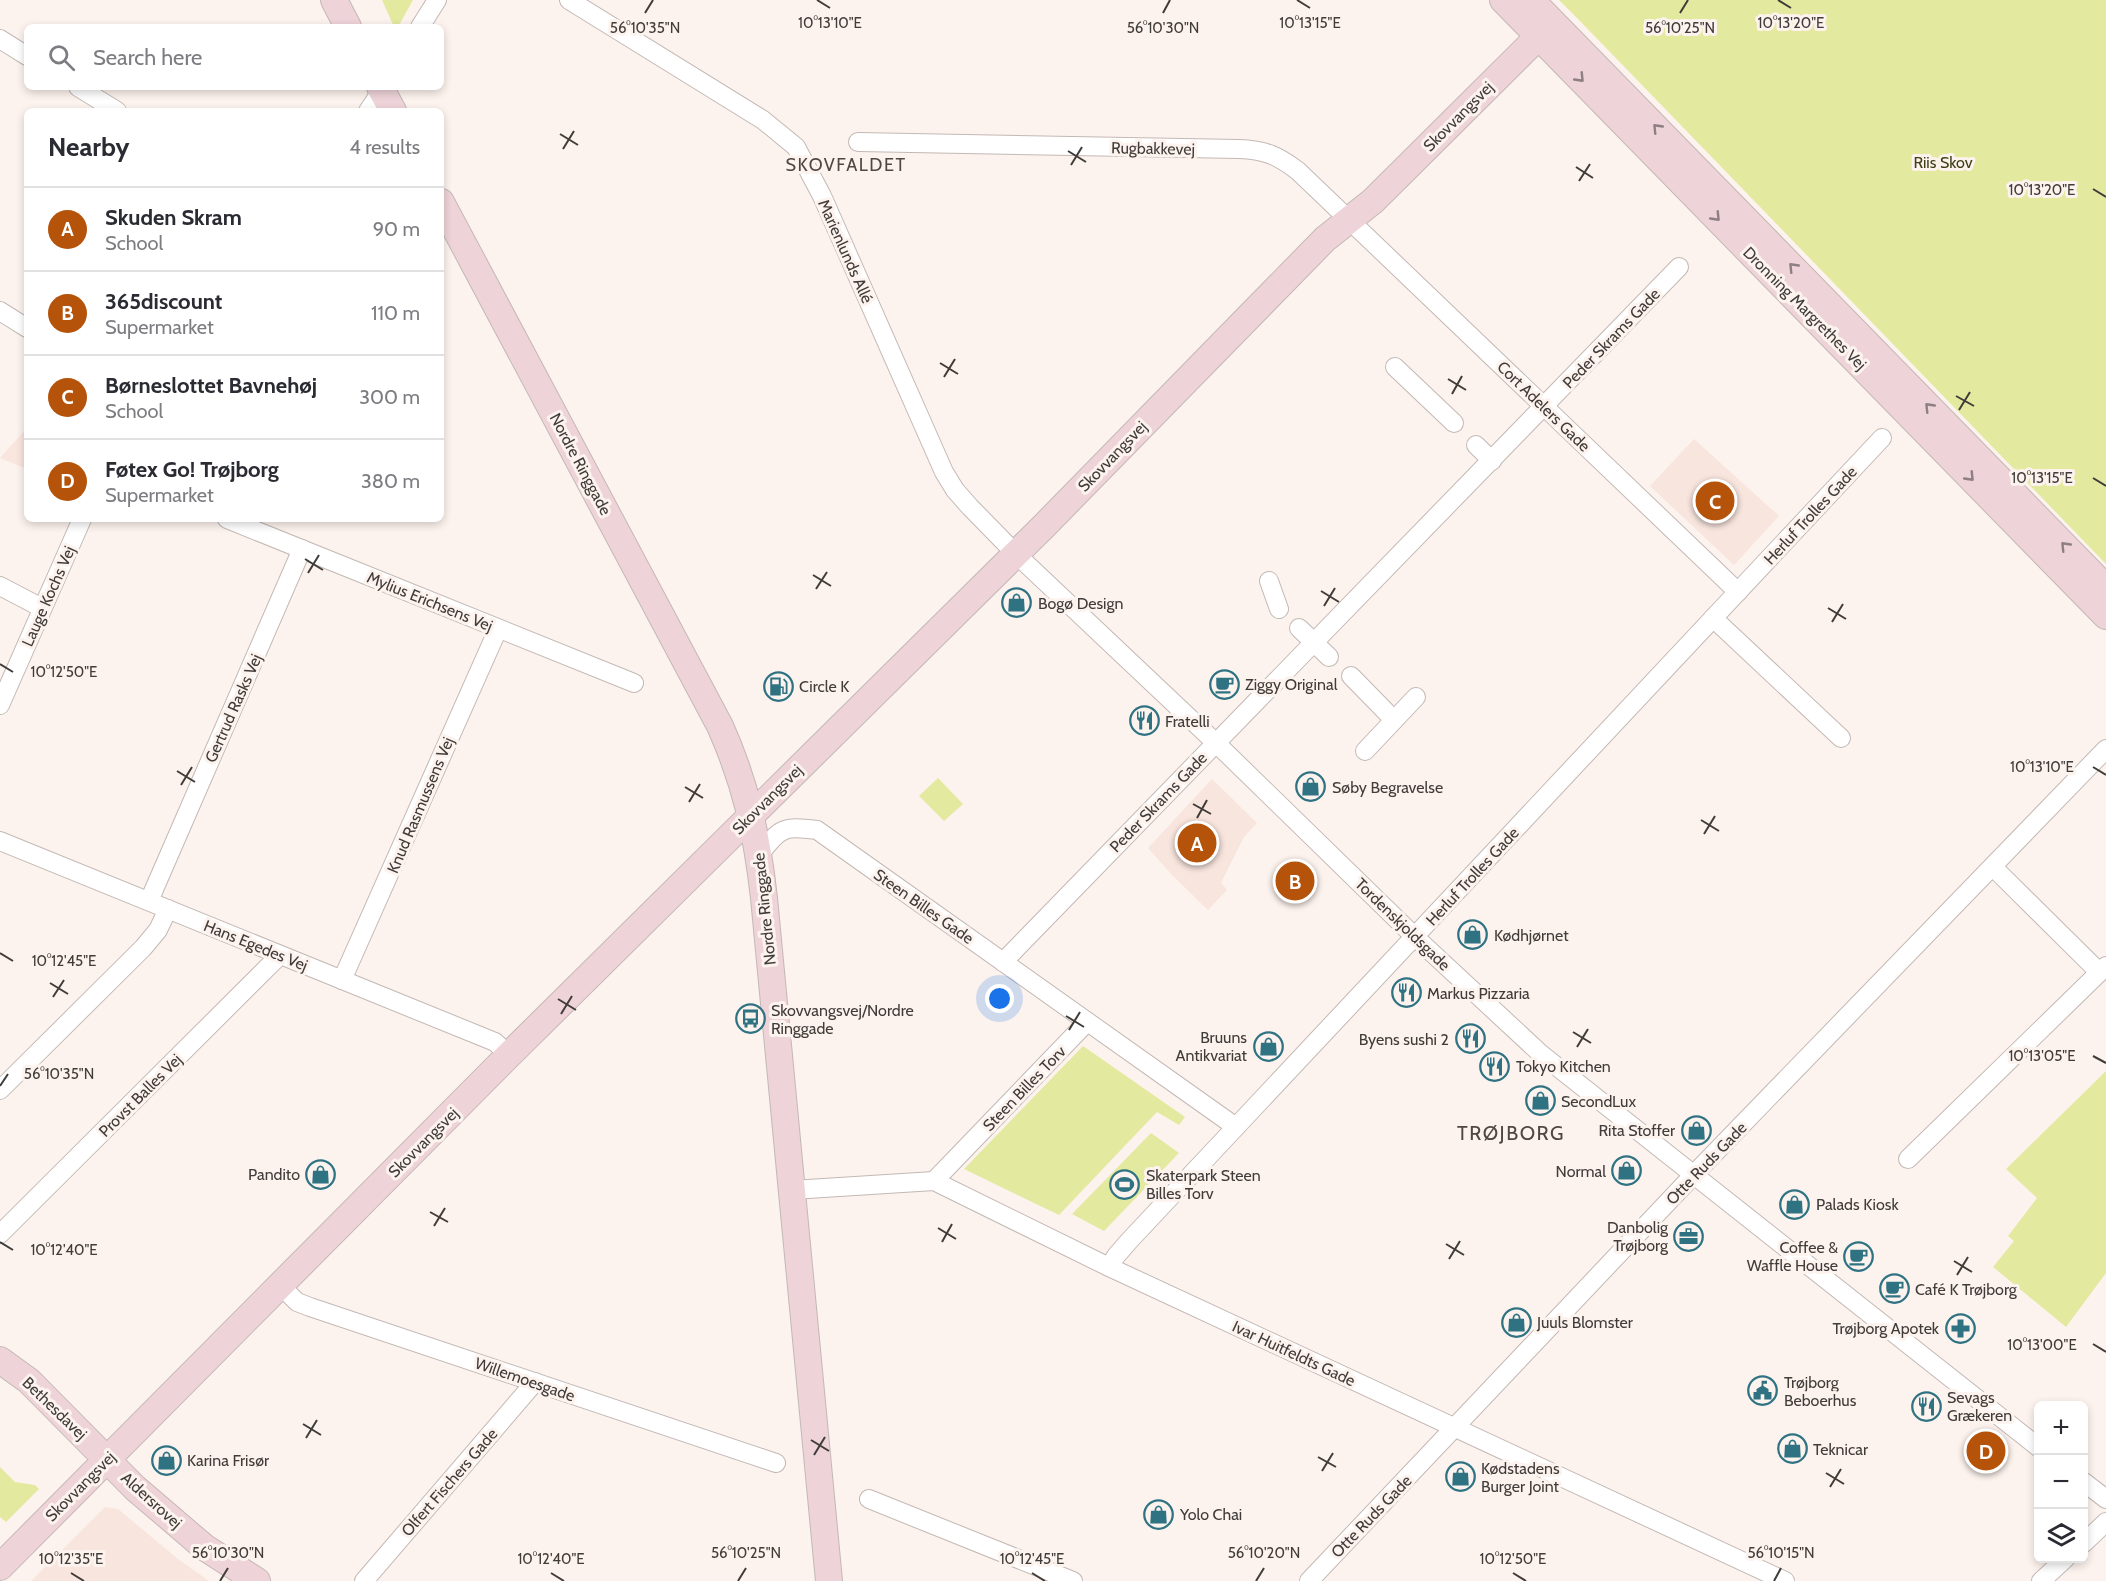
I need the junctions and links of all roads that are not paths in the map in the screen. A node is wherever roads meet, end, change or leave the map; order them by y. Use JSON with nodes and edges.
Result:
{"nodes":[{"id":1,"x":334,"y":0,"type":"edge"},
{"id":2,"x":437,"y":0,"type":"edge"},
{"id":3,"x":569,"y":0,"type":"edge"},
{"id":4,"x":1503,"y":0,"type":"edge"},
{"id":5,"x":1531,"y":0,"type":"edge"},
{"id":6,"x":346,"y":24,"type":"edge"},
{"id":7,"x":422,"y":24,"type":"edge"},
{"id":8,"x":1539,"y":36,"type":"junction"},
{"id":9,"x":0,"y":39,"type":"edge"},
{"id":10,"x":24,"y":54,"type":"edge"},
{"id":11,"x":83,"y":90,"type":"edge"},
{"id":12,"x":112,"y":108,"type":"edge"},
{"id":13,"x":858,"y":142,"type":"dead end"},
{"id":14,"x":444,"y":208,"type":"edge"},
{"id":15,"x":1350,"y":221,"type":"junction"},
{"id":16,"x":1679,"y":267,"type":"dead end"},
{"id":17,"x":0,"y":311,"type":"edge"},
{"id":18,"x":24,"y":326,"type":"edge"},
{"id":19,"x":1395,"y":367,"type":"dead end"},
{"id":20,"x":1545,"y":407,"type":"junction"},
{"id":21,"x":1454,"y":423,"type":"dead end"},
{"id":22,"x":1882,"y":438,"type":"dead end"},
{"id":23,"x":1476,"y":445,"type":"dead end"},
{"id":24,"x":1492,"y":461,"type":"junction"},
{"id":25,"x":81,"y":522,"type":"edge"},
{"id":26,"x":234,"y":522,"type":"edge"},
{"id":27,"x":302,"y":549,"type":"junction"},
{"id":28,"x":1016,"y":554,"type":"junction"},
{"id":29,"x":1269,"y":581,"type":"dead end"},
{"id":30,"x":0,"y":586,"type":"edge"},
{"id":31,"x":2106,"y":588,"type":"edge"},
{"id":32,"x":1738,"y":592,"type":"junction"},
{"id":33,"x":42,"y":608,"type":"junction"},
{"id":34,"x":1279,"y":609,"type":"dead end"},
{"id":35,"x":2106,"y":616,"type":"edge"},
{"id":36,"x":1713,"y":618,"type":"junction"},
{"id":37,"x":1299,"y":628,"type":"dead end"},
{"id":38,"x":498,"y":629,"type":"junction"},
{"id":39,"x":1314,"y":643,"type":"junction"},
{"id":40,"x":1329,"y":657,"type":"dead end"},
{"id":41,"x":1351,"y":676,"type":"dead end"},
{"id":42,"x":634,"y":683,"type":"dead end"},
{"id":43,"x":1416,"y":697,"type":"dead end"},
{"id":44,"x":0,"y":705,"type":"edge"},
{"id":45,"x":1394,"y":720,"type":"junction"},
{"id":46,"x":1841,"y":738,"type":"dead end"},
{"id":47,"x":1216,"y":743,"type":"junction"},
{"id":48,"x":2106,"y":749,"type":"edge"},
{"id":49,"x":1365,"y":751,"type":"dead end"},
{"id":50,"x":752,"y":814,"type":"junction"},
{"id":51,"x":0,"y":841,"type":"edge"},
{"id":52,"x":759,"y":855,"type":"junction"},
{"id":53,"x":1994,"y":867,"type":"junction"},
{"id":54,"x":149,"y":901,"type":"junction"},
{"id":55,"x":168,"y":909,"type":"junction"},
{"id":56,"x":1415,"y":937,"type":"junction"},
{"id":57,"x":280,"y":955,"type":"junction"},
{"id":58,"x":1003,"y":962,"type":"junction"},
{"id":59,"x":2103,"y":969,"type":"edge"},
{"id":60,"x":342,"y":980,"type":"junction"},
{"id":61,"x":1087,"y":1022,"type":"junction"},
{"id":62,"x":509,"y":1055,"type":"junction"},
{"id":63,"x":0,"y":1090,"type":"edge"},
{"id":64,"x":1236,"y":1128,"type":"junction"},
{"id":65,"x":1908,"y":1159,"type":"dead end"},
{"id":66,"x":1693,"y":1176,"type":"junction"},
{"id":67,"x":934,"y":1181,"type":"junction"},
{"id":68,"x":792,"y":1190,"type":"junction"},
{"id":69,"x":0,"y":1234,"type":"edge"},
{"id":70,"x":1109,"y":1267,"type":"junction"},
{"id":71,"x":280,"y":1285,"type":"junction"},
{"id":72,"x":0,"y":1360,"type":"edge"},
{"id":73,"x":535,"y":1382,"type":"junction"},
{"id":74,"x":1455,"y":1428,"type":"junction"},
{"id":75,"x":2034,"y":1444,"type":"edge"},
{"id":76,"x":107,"y":1459,"type":"junction"},
{"id":77,"x":776,"y":1463,"type":"dead end"},
{"id":78,"x":2088,"y":1485,"type":"edge"},
{"id":79,"x":869,"y":1499,"type":"dead end"},
{"id":80,"x":2106,"y":1499,"type":"edge"},
{"id":81,"x":2106,"y":1522,"type":"edge"},
{"id":82,"x":2088,"y":1539,"type":"edge"},
{"id":83,"x":2061,"y":1563,"type":"edge"},
{"id":84,"x":0,"y":1567,"type":"edge"},
{"id":85,"x":257,"y":1581,"type":"edge"},
{"id":86,"x":364,"y":1581,"type":"edge"},
{"id":87,"x":829,"y":1581,"type":"edge"},
{"id":88,"x":1073,"y":1581,"type":"edge"},
{"id":89,"x":1309,"y":1581,"type":"edge"},
{"id":90,"x":1785,"y":1581,"type":"edge"},
{"id":91,"x":2041,"y":1581,"type":"edge"}],
"edges":[{"from":1,"to":6,"type":"street"},
{"from":2,"to":7,"type":"street"},
{"from":3,"to":28,"type":"street","name":"Marienlunds Allé"},
{"from":4,"to":8,"type":"street","name":"Dronning Margrethes Vej"},
{"from":31,"to":5,"type":"street","name":"Dronning Margrethes Vej","one_way":true},
{"from":8,"to":15,"type":"street","name":"Skovvangsvej"},
{"from":8,"to":35,"type":"street","name":"Dronning Margrethes Vej","one_way":true},
{"from":9,"to":10,"type":"street"},
{"from":11,"to":12,"type":"street"},
{"from":13,"to":15,"type":"street","name":"Rugbakkevej"},
{"from":14,"to":50,"type":"street","name":"Nordre Ringgade"},
{"from":15,"to":20,"type":"street","name":"Cort Adelers Gade"},
{"from":15,"to":28,"type":"street","name":"Skovvangsvej"},
{"from":16,"to":20,"type":"street","name":"Peder Skrams Gade"},
{"from":17,"to":18,"type":"street"},
{"from":19,"to":21,"type":"street"},
{"from":20,"to":24,"type":"street","name":"Peder Skrams Gade"},
{"from":20,"to":32,"type":"street","name":"Cort Adelers Gade"},
{"from":22,"to":32,"type":"street","name":"Herluf Trolles Gade"},
{"from":23,"to":24,"type":"street"},
{"from":24,"to":39,"type":"street","name":"Peder Skrams Gade"},
{"from":25,"to":33,"type":"street","name":"Lauge Kochs Vej"},
{"from":26,"to":27,"type":"street","name":"Mylius Erichsens Vej"},
{"from":27,"to":38,"type":"street","name":"Mylius Erichsens Vej"},
{"from":27,"to":54,"type":"street","name":"Gertrud Rasks Vej"},
{"from":28,"to":47,"type":"street","name":"Tordenskjoldsgade"},
{"from":28,"to":50,"type":"street","name":"Skovvangsvej"},
{"from":29,"to":34,"type":"street"},
{"from":30,"to":33,"type":"street"},
{"from":32,"to":36,"type":"street","name":"Herluf Trolles Gade"},
{"from":33,"to":44,"type":"street","name":"Lauge Kochs Vej"},
{"from":36,"to":46,"type":"street"},
{"from":36,"to":56,"type":"street","name":"Herluf Trolles Gade"},
{"from":37,"to":39,"type":"street"},
{"from":38,"to":42,"type":"street","name":"Mylius Erichsens Vej"},
{"from":38,"to":60,"type":"street","name":"Knud Rasmussens Vej"},
{"from":39,"to":40,"type":"street"},
{"from":39,"to":47,"type":"street","name":"Peder Skrams Gade"},
{"from":41,"to":45,"type":"street"},
{"from":43,"to":45,"type":"street"},
{"from":45,"to":49,"type":"street"},
{"from":47,"to":56,"type":"street","name":"Tordenskjoldsgade"},
{"from":47,"to":58,"type":"street","name":"Peder Skrams Gade"},
{"from":48,"to":53,"type":"street","name":"Otte Ruds Gade"},
{"from":50,"to":52,"type":"street","name":"Nordre Ringgade"},
{"from":50,"to":62,"type":"street","name":"Skovvangsvej"},
{"from":51,"to":54,"type":"street","name":"Hans Egedes Vej"},
{"from":52,"to":58,"type":"street","name":"Steen Billes Gade"},
{"from":52,"to":68,"type":"street","name":"Nordre Ringgade"},
{"from":53,"to":59,"type":"street"},
{"from":53,"to":66,"type":"street","name":"Otte Ruds Gade"},
{"from":54,"to":55,"type":"street","name":"Hans Egedes Vej"},
{"from":55,"to":57,"type":"street","name":"Hans Egedes Vej"},
{"from":55,"to":63,"type":"street"},
{"from":56,"to":64,"type":"street","name":"Herluf Trolles Gade"},
{"from":56,"to":66,"type":"street","name":"Tordenskjoldsgade"},
{"from":57,"to":60,"type":"street","name":"Hans Egedes Vej"},
{"from":57,"to":69,"type":"street","name":"Provst Balles Vej"},
{"from":58,"to":61,"type":"street","name":"Steen Billes Gade"},
{"from":59,"to":65,"type":"street"},
{"from":60,"to":62,"type":"street","name":"Hans Egedes Vej"},
{"from":61,"to":64,"type":"street"},
{"from":61,"to":67,"type":"street","name":"Steen Billes Torv"},
{"from":62,"to":71,"type":"street","name":"Skovvangsvej"},
{"from":64,"to":70,"type":"street","name":"Herluf Trolles Gade"},
{"from":66,"to":74,"type":"street","name":"Otte Ruds Gade"},
{"from":66,"to":75,"type":"street","name":"Tordenskjoldsgade"},
{"from":67,"to":68,"type":"street","name":"Ivar Huitfeldts Gade"},
{"from":67,"to":70,"type":"street","name":"Ivar Huitfeldts Gade"},
{"from":68,"to":87,"type":"street","name":"Nordre Ringgade"},
{"from":70,"to":74,"type":"street","name":"Ivar Huitfeldts Gade"},
{"from":71,"to":73,"type":"street","name":"Willemoesgade"},
{"from":71,"to":76,"type":"street","name":"Skovvangsvej"},
{"from":72,"to":76,"type":"street","name":"Bethesdavej"},
{"from":73,"to":77,"type":"street","name":"Willemoesgade"},
{"from":73,"to":86,"type":"street","name":"Olfert Fischers Gade"},
{"from":74,"to":89,"type":"street","name":"Otte Ruds Gade"},
{"from":74,"to":90,"type":"street","name":"Ivar Huitfeldts Gade"},
{"from":76,"to":84,"type":"street","name":"Skovvangsvej"},
{"from":76,"to":85,"type":"street","name":"Aldersrovej"},
{"from":78,"to":80,"type":"street"},
{"from":79,"to":88,"type":"street"},
{"from":81,"to":82,"type":"street"},
{"from":83,"to":91,"type":"street"}]}
